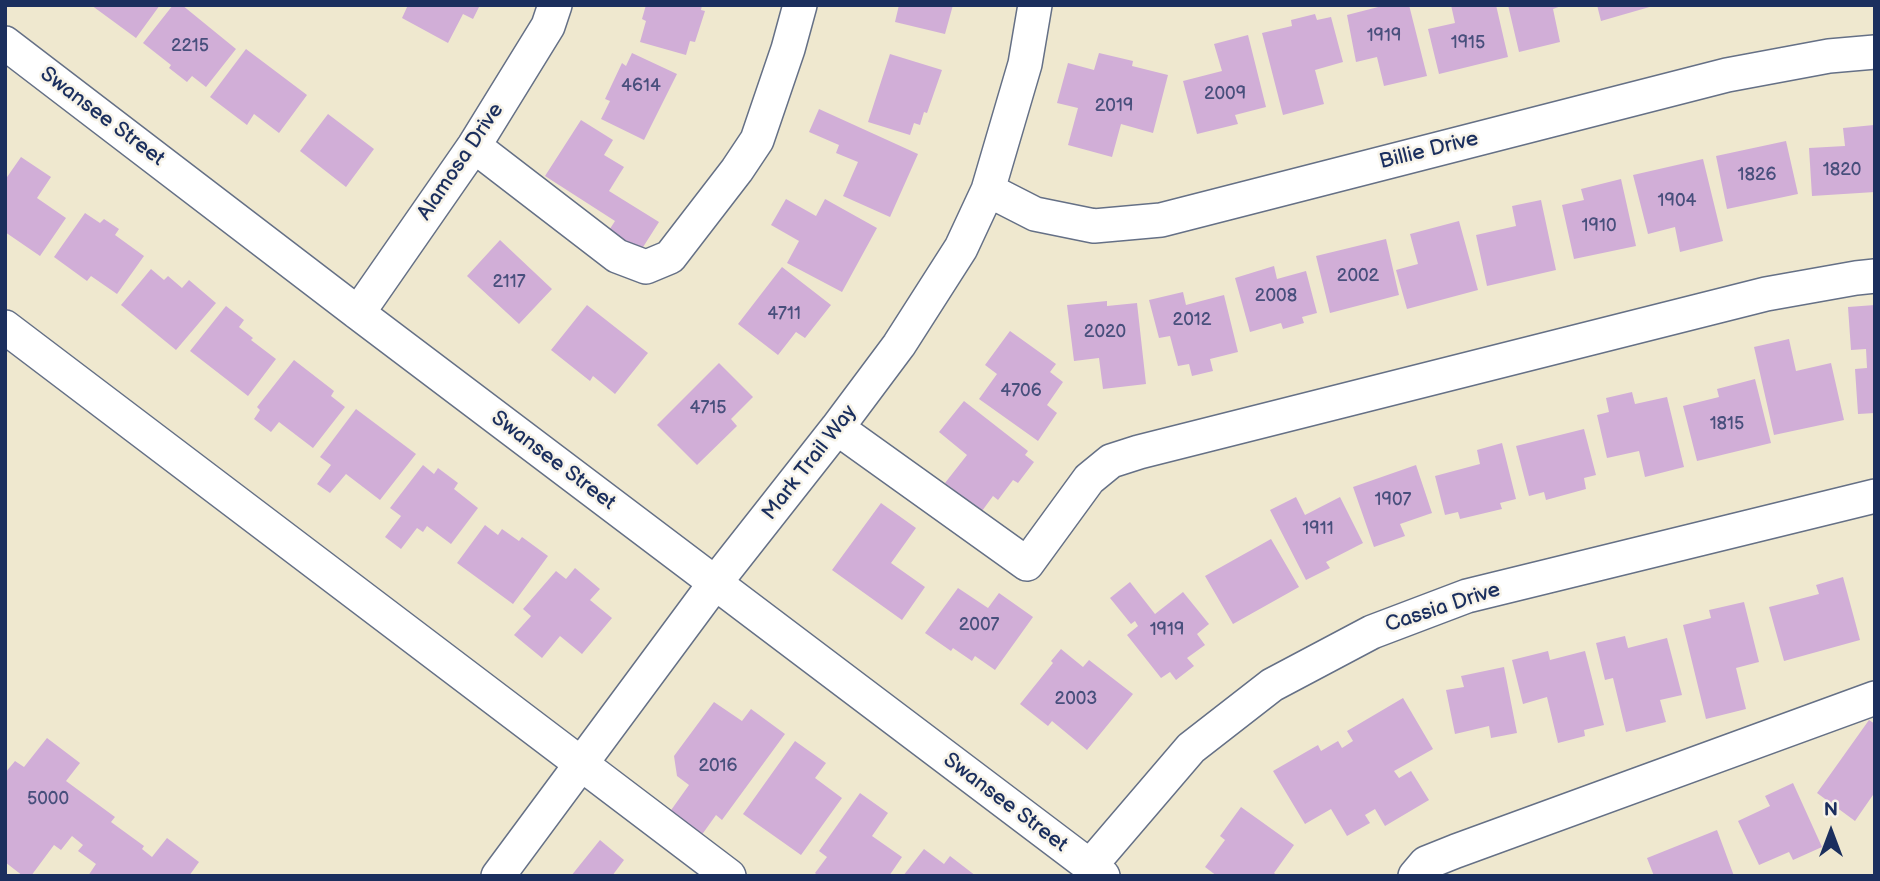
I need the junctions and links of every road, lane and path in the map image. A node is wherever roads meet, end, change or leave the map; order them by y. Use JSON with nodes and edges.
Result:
{"nodes":[{"id":1,"x":555,"y":5,"type":"edge"},
{"id":2,"x":800,"y":5,"type":"edge"},
{"id":3,"x":1035,"y":5,"type":"edge"},
{"id":4,"x":5,"y":43,"type":"edge"},
{"id":5,"x":1875,"y":52,"type":"edge"},
{"id":6,"x":474,"y":146,"type":"junction"},
{"id":7,"x":988,"y":190,"type":"junction"},
{"id":8,"x":1875,"y":276,"type":"edge"},
{"id":9,"x":358,"y":313,"type":"junction"},
{"id":10,"x":5,"y":327,"type":"edge"},
{"id":11,"x":837,"y":428,"type":"junction"},
{"id":12,"x":1875,"y":496,"type":"edge"},
{"id":13,"x":715,"y":583,"type":"junction"},
{"id":14,"x":1875,"y":698,"type":"edge"},
{"id":15,"x":581,"y":764,"type":"junction"},
{"id":16,"x":1096,"y":871,"type":"edge"},
{"id":17,"x":498,"y":876,"type":"edge"},
{"id":18,"x":729,"y":876,"type":"edge"},
{"id":19,"x":1415,"y":876,"type":"edge"}],
"edges":[{"from":1,"to":6,"type":"street","name":"Alamosa Drive"},
{"from":2,"to":6,"type":"street"},
{"from":3,"to":7,"type":"street","name":"Mark Trail Way"},
{"from":4,"to":9,"type":"street","name":"Swansee Street"},
{"from":5,"to":7,"type":"street","name":"Billie Drive"},
{"from":6,"to":9,"type":"street","name":"Alamosa Drive"},
{"from":7,"to":11,"type":"street","name":"Mark Trail Way"},
{"from":8,"to":11,"type":"street"},
{"from":9,"to":13,"type":"street","name":"Swansee Street"},
{"from":10,"to":15,"type":"street"},
{"from":11,"to":13,"type":"street","name":"Mark Trail Way"},
{"from":12,"to":16,"type":"street","name":"Cassia Drive"},
{"from":13,"to":15,"type":"street","name":"Mark Trail Way"},
{"from":13,"to":16,"type":"street","name":"Swansee Street"},
{"from":14,"to":19,"type":"street"},
{"from":15,"to":17,"type":"street","name":"Mark Trail Way"},
{"from":15,"to":18,"type":"street"}]}
